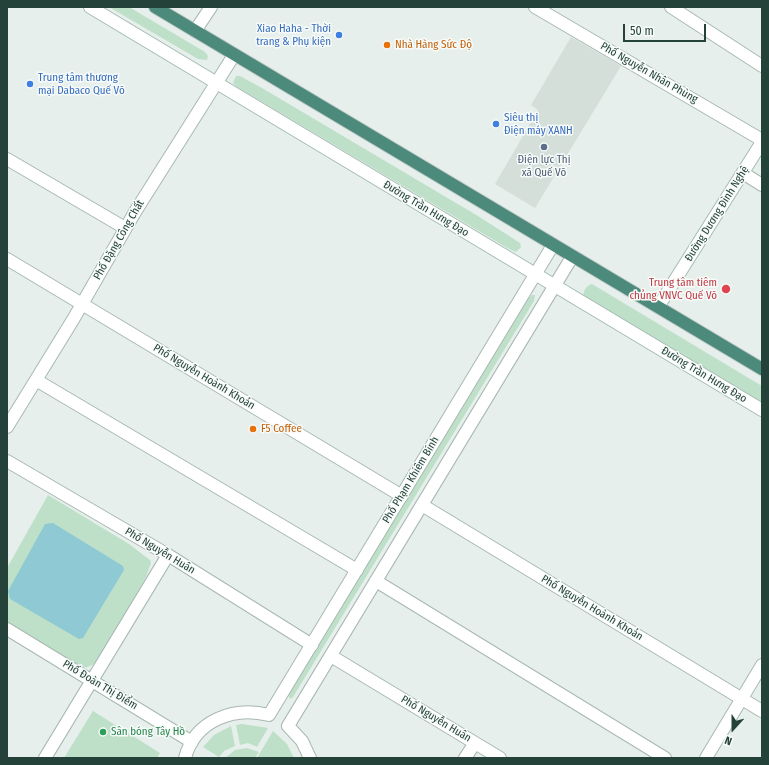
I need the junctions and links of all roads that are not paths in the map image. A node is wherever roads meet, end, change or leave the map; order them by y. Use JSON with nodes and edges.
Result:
{"nodes":[{"id":1,"x":90,"y":7,"type":"edge"},
{"id":2,"x":155,"y":7,"type":"edge"},
{"id":3,"x":211,"y":7,"type":"edge"},
{"id":4,"x":535,"y":7,"type":"edge"},
{"id":5,"x":671,"y":7,"type":"edge"},
{"id":6,"x":195,"y":31,"type":"junction"},
{"id":7,"x":234,"y":54,"type":"junction"},
{"id":8,"x":762,"y":66,"type":"edge"},
{"id":9,"x":217,"y":84,"type":"junction"},
{"id":10,"x":762,"y":141,"type":"edge"},
{"id":11,"x":7,"y":159,"type":"edge"},
{"id":12,"x":743,"y":173,"type":"junction"},
{"id":13,"x":762,"y":185,"type":"edge"},
{"id":14,"x":125,"y":228,"type":"junction"},
{"id":15,"x":553,"y":245,"type":"junction"},
{"id":16,"x":572,"y":257,"type":"junction"},
{"id":17,"x":8,"y":261,"type":"edge"},
{"id":18,"x":535,"y":274,"type":"junction"},
{"id":19,"x":554,"y":286,"type":"junction"},
{"id":20,"x":82,"y":305,"type":"junction"},
{"id":21,"x":658,"y":307,"type":"junction"},
{"id":22,"x":762,"y":369,"type":"edge"},
{"id":23,"x":36,"y":380,"type":"junction"},
{"id":24,"x":762,"y":410,"type":"edge"},
{"id":25,"x":7,"y":427,"type":"edge"},
{"id":26,"x":7,"y":461,"type":"edge"},
{"id":27,"x":402,"y":496,"type":"junction"},
{"id":28,"x":422,"y":505,"type":"junction"},
{"id":29,"x":168,"y":555,"type":"junction"},
{"id":30,"x":357,"y":570,"type":"junction"},
{"id":31,"x":376,"y":581,"type":"junction"},
{"id":32,"x":7,"y":629,"type":"edge"},
{"id":33,"x":312,"y":645,"type":"junction"},
{"id":34,"x":331,"y":656,"type":"junction"},
{"id":35,"x":762,"y":665,"type":"edge"},
{"id":36,"x":92,"y":680,"type":"junction"},
{"id":37,"x":742,"y":699,"type":"junction"},
{"id":38,"x":762,"y":711,"type":"edge"},
{"id":39,"x":192,"y":742,"type":"junction"},
{"id":40,"x":475,"y":743,"type":"junction"},
{"id":41,"x":45,"y":758,"type":"edge"},
{"id":42,"x":185,"y":758,"type":"edge"},
{"id":43,"x":310,"y":758,"type":"edge"},
{"id":44,"x":465,"y":758,"type":"edge"},
{"id":45,"x":500,"y":758,"type":"edge"},
{"id":46,"x":665,"y":758,"type":"edge"},
{"id":47,"x":706,"y":758,"type":"edge"}],
"edges":[{"from":1,"to":9,"type":"street","name":"Đường Trần Hưng Đạo"},
{"from":2,"to":6,"type":"highway"},
{"from":3,"to":6,"type":"street"},
{"from":4,"to":10,"type":"street","name":"Phố Nguyễn Nhân Phùng"},
{"from":5,"to":8,"type":"street"},
{"from":6,"to":7,"type":"highway"},
{"from":7,"to":9,"type":"street","name":"Phố Đặng Công Chất"},
{"from":7,"to":15,"type":"highway"},
{"from":9,"to":14,"type":"street","name":"Phố Đặng Công Chất"},
{"from":9,"to":18,"type":"street","name":"Đường Trần Hưng Đạo"},
{"from":10,"to":12,"type":"street","name":"Đường Dương Đình Nghệ"},
{"from":11,"to":14,"type":"street"},
{"from":12,"to":13,"type":"street"},
{"from":12,"to":21,"type":"street","name":"Đường Dương Đình Nghệ"},
{"from":14,"to":20,"type":"street","name":"Phố Đặng Công Chất"},
{"from":15,"to":16,"type":"highway"},
{"from":15,"to":18,"type":"street","name":"Phố Phạm Khiêm Bính"},
{"from":16,"to":19,"type":"street","name":"Phố Phạm Khiêm Bính"},
{"from":16,"to":21,"type":"highway"},
{"from":17,"to":20,"type":"street","name":"Phố Nguyễn Hoành Khoản"},
{"from":18,"to":19,"type":"street","name":"Đường Trần Hưng Đạo"},
{"from":18,"to":27,"type":"street","name":"Phố Phạm Khiêm Bính"},
{"from":19,"to":24,"type":"street","name":"Đường Trần Hưng Đạo"},
{"from":19,"to":28,"type":"street","name":"Phố Phạm Khiêm Bính"},
{"from":20,"to":23,"type":"street","name":"Phố Đặng Công Chất"},
{"from":20,"to":27,"type":"street","name":"Phố Nguyễn Hoành Khoản"},
{"from":21,"to":22,"type":"highway"},
{"from":23,"to":25,"type":"street","name":"Phố Đặng Công Chất"},
{"from":23,"to":30,"type":"street"},
{"from":26,"to":29,"type":"street","name":"Phố Nguyễn Huân"},
{"from":27,"to":30,"type":"street","name":"Phố Phạm Khiêm Bính"},
{"from":28,"to":31,"type":"street","name":"Phố Phạm Khiêm Bính"},
{"from":28,"to":37,"type":"street","name":"Phố Nguyễn Hoành Khoản"},
{"from":29,"to":33,"type":"street","name":"Phố Nguyễn Huân"},
{"from":29,"to":36,"type":"street"},
{"from":30,"to":33,"type":"street","name":"Phố Phạm Khiêm Bính"},
{"from":31,"to":34,"type":"street","name":"Phố Phạm Khiêm Bính"},
{"from":31,"to":46,"type":"street"},
{"from":32,"to":36,"type":"street","name":"Phố Đoàn Thị Điểm"},
{"from":33,"to":39,"type":"street","name":"Phố Phạm Khiêm Bính"},
{"from":34,"to":40,"type":"street","name":"Phố Nguyễn Huân"},
{"from":34,"to":43,"type":"street","name":"Phố Phạm Khiêm Bính"},
{"from":35,"to":37,"type":"street"},
{"from":36,"to":39,"type":"street","name":"Phố Đoàn Thị Điểm"},
{"from":36,"to":41,"type":"street"},
{"from":37,"to":38,"type":"street","name":"Phố Nguyễn Hoành Khoản"},
{"from":37,"to":47,"type":"street"},
{"from":39,"to":42,"type":"street"},
{"from":40,"to":44,"type":"street"},
{"from":40,"to":45,"type":"street","name":"Phố Nguyễn Huân"}]}
